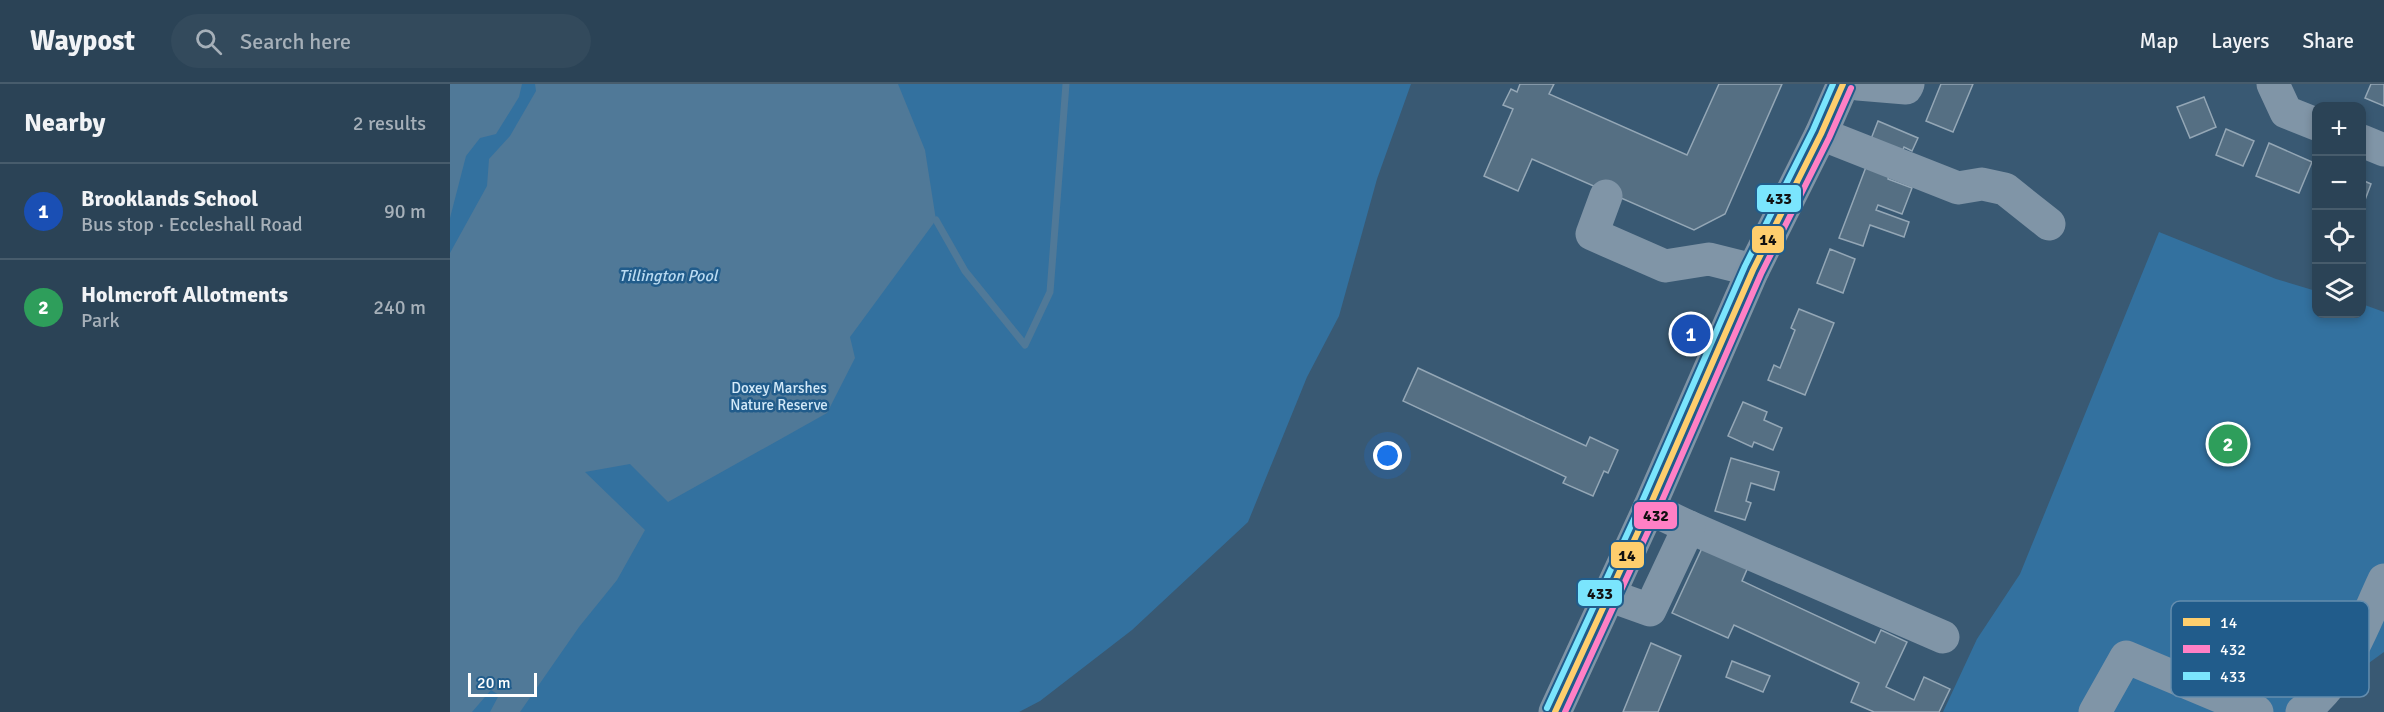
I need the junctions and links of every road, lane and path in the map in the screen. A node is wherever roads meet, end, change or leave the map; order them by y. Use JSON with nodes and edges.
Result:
{"nodes":[{"id":1,"x":1843,"y":84,"type":"edge"},
{"id":2,"x":1858,"y":84,"type":"edge"},
{"id":3,"x":1908,"y":84,"type":"edge"},
{"id":4,"x":2273,"y":84,"type":"edge"},
{"id":5,"x":2312,"y":122,"type":"edge"},
{"id":6,"x":1821,"y":135,"type":"junction"},
{"id":7,"x":2366,"y":143,"type":"edge"},
{"id":8,"x":2384,"y":150,"type":"edge"},
{"id":9,"x":1606,"y":196,"type":"dead end"},
{"id":10,"x":2049,"y":224,"type":"dead end"},
{"id":11,"x":1753,"y":270,"type":"junction"},
{"id":12,"x":1649,"y":507,"type":"junction"},
{"id":13,"x":1689,"y":527,"type":"junction"},
{"id":14,"x":2384,"y":580,"type":"edge"},
{"id":15,"x":1608,"y":595,"type":"junction"},
{"id":16,"x":2369,"y":612,"type":"edge"},
{"id":17,"x":1943,"y":637,"type":"dead end"},
{"id":18,"x":2171,"y":676,"type":"edge"},
{"id":19,"x":2222,"y":697,"type":"edge"},
{"id":20,"x":2321,"y":697,"type":"edge"},
{"id":21,"x":1555,"y":712,"type":"edge"},
{"id":22,"x":2095,"y":712,"type":"edge"},
{"id":23,"x":2257,"y":712,"type":"edge"},
{"id":24,"x":2302,"y":712,"type":"edge"}],
"edges":[{"from":1,"to":6,"type":"main road"},
{"from":2,"to":3,"type":"street"},
{"from":4,"to":5,"type":"street"},
{"from":6,"to":10,"type":"street"},
{"from":6,"to":11,"type":"main road"},
{"from":7,"to":8,"type":"street"},
{"from":9,"to":11,"type":"street"},
{"from":11,"to":12,"type":"main road"},
{"from":12,"to":13,"type":"street"},
{"from":12,"to":15,"type":"main road"},
{"from":13,"to":15,"type":"street"},
{"from":13,"to":17,"type":"street"},
{"from":14,"to":16,"type":"street"},
{"from":15,"to":21,"type":"main road"},
{"from":18,"to":22,"type":"street"},
{"from":19,"to":23,"type":"street"},
{"from":20,"to":24,"type":"street"}]}
